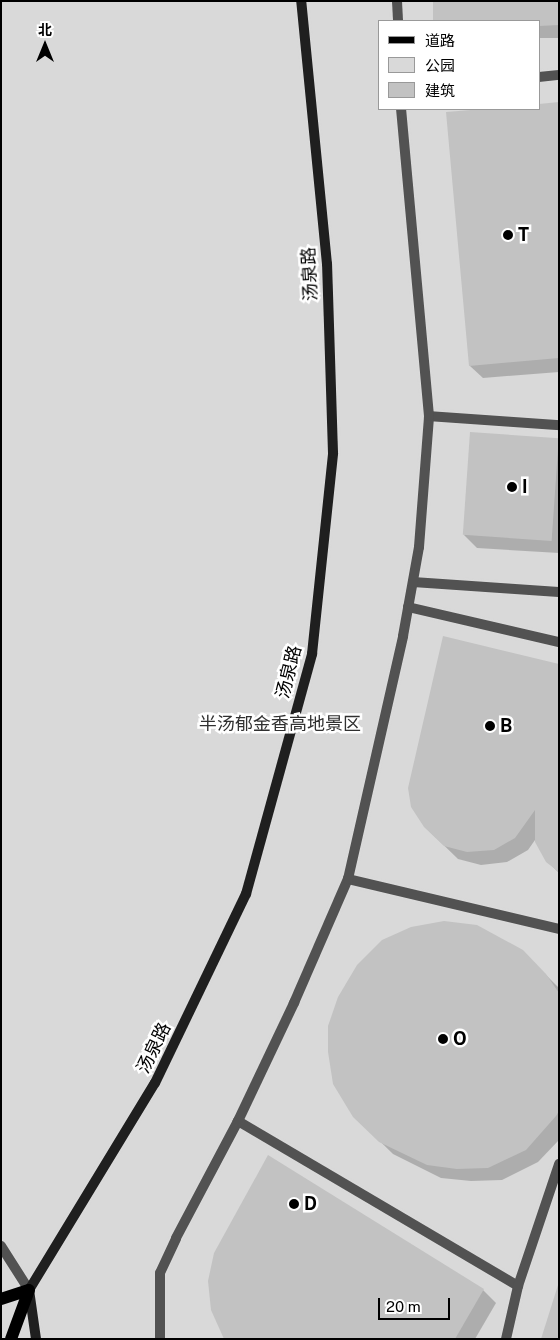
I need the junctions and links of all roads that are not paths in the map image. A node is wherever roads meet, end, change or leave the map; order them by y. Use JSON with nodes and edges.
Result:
{"nodes":[{"id":1,"x":301,"y":1,"type":"edge"},
{"id":2,"x":397,"y":1,"type":"edge"},
{"id":3,"x":398,"y":20,"type":"edge"},
{"id":4,"x":559,"y":75,"type":"edge"},
{"id":5,"x":540,"y":77,"type":"edge"},
{"id":6,"x":401,"y":110,"type":"edge"},
{"id":7,"x":429,"y":416,"type":"junction"},
{"id":8,"x":559,"y":425,"type":"edge"},
{"id":9,"x":413,"y":582,"type":"junction"},
{"id":10,"x":559,"y":592,"type":"edge"},
{"id":11,"x":408,"y":607,"type":"junction"},
{"id":12,"x":559,"y":642,"type":"edge"},
{"id":13,"x":348,"y":879,"type":"junction"},
{"id":14,"x":559,"y":928,"type":"edge"},
{"id":15,"x":238,"y":1121,"type":"junction"},
{"id":16,"x":559,"y":1164,"type":"edge"},
{"id":17,"x":1,"y":1246,"type":"edge"},
{"id":18,"x":518,"y":1286,"type":"junction"},
{"id":19,"x":30,"y":1290,"type":"junction"},
{"id":20,"x":1,"y":1299,"type":"edge"},
{"id":21,"x":11,"y":1339,"type":"edge"},
{"id":22,"x":36,"y":1339,"type":"edge"},
{"id":23,"x":160,"y":1339,"type":"edge"},
{"id":24,"x":506,"y":1339,"type":"edge"}],
"edges":[{"from":1,"to":19,"type":"main road","name":"汤泉路"},
{"from":2,"to":3,"type":"street"},
{"from":4,"to":5,"type":"street"},
{"from":6,"to":7,"type":"street"},
{"from":7,"to":8,"type":"street"},
{"from":7,"to":9,"type":"street"},
{"from":9,"to":10,"type":"street"},
{"from":9,"to":11,"type":"street"},
{"from":11,"to":12,"type":"street"},
{"from":11,"to":13,"type":"street"},
{"from":13,"to":14,"type":"street"},
{"from":13,"to":15,"type":"street"},
{"from":15,"to":18,"type":"street"},
{"from":15,"to":23,"type":"street"},
{"from":16,"to":18,"type":"street"},
{"from":17,"to":19,"type":"street"},
{"from":18,"to":24,"type":"street"},
{"from":19,"to":20,"type":"main road"},
{"from":19,"to":21,"type":"main road"},
{"from":19,"to":22,"type":"main road"}]}
